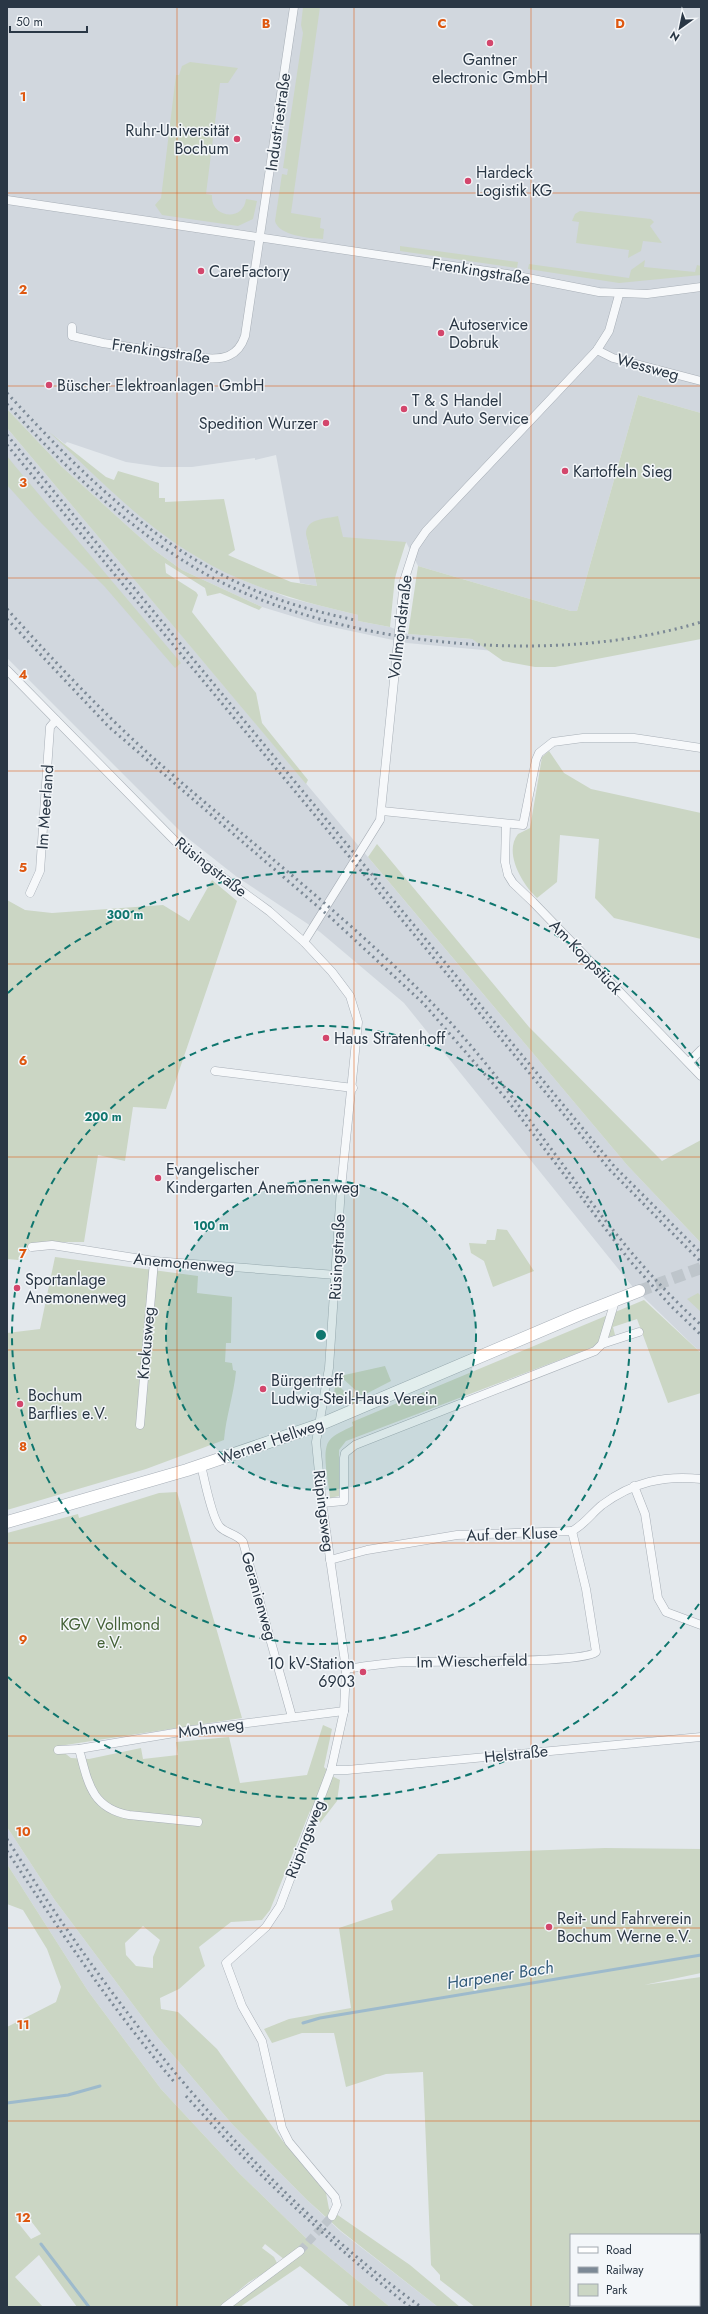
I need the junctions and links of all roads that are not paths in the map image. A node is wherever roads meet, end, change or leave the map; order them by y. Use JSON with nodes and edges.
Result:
{"nodes":[{"id":1,"x":294,"y":7,"type":"edge"},
{"id":2,"x":7,"y":200,"type":"edge"},
{"id":3,"x":261,"y":238,"type":"junction"},
{"id":4,"x":701,"y":287,"type":"edge"},
{"id":5,"x":619,"y":294,"type":"junction"},
{"id":6,"x":72,"y":327,"type":"dead end"},
{"id":7,"x":597,"y":350,"type":"junction"},
{"id":8,"x":701,"y":381,"type":"edge"},
{"id":9,"x":7,"y":670,"type":"edge"},
{"id":10,"x":56,"y":720,"type":"junction"},
{"id":11,"x":701,"y":748,"type":"edge"},
{"id":12,"x":382,"y":811,"type":"junction"},
{"id":13,"x":506,"y":824,"type":"junction"},
{"id":14,"x":30,"y":893,"type":"dead end"},
{"id":15,"x":304,"y":942,"type":"junction"},
{"id":16,"x":701,"y":1050,"type":"edge"},
{"id":17,"x":689,"y":1062,"type":"junction"},
{"id":18,"x":215,"y":1071,"type":"dead end"},
{"id":19,"x":701,"y":1076,"type":"edge"},
{"id":20,"x":352,"y":1088,"type":"junction"},
{"id":21,"x":32,"y":1247,"type":"dead end"},
{"id":22,"x":154,"y":1261,"type":"junction"},
{"id":23,"x":336,"y":1275,"type":"junction"},
{"id":24,"x":639,"y":1291,"type":"tunnel mouth"},
{"id":25,"x":615,"y":1300,"type":"junction"},
{"id":26,"x":639,"y":1332,"type":"dead end"},
{"id":27,"x":602,"y":1344,"type":"junction"},
{"id":28,"x":140,"y":1425,"type":"dead end"},
{"id":29,"x":319,"y":1426,"type":"junction"},
{"id":30,"x":201,"y":1465,"type":"junction"},
{"id":31,"x":701,"y":1479,"type":"edge"},
{"id":32,"x":634,"y":1486,"type":"junction"},
{"id":33,"x":322,"y":1503,"type":"junction"},
{"id":34,"x":7,"y":1522,"type":"edge"},
{"id":35,"x":572,"y":1531,"type":"junction"},
{"id":36,"x":330,"y":1560,"type":"junction"},
{"id":37,"x":701,"y":1625,"type":"edge"},
{"id":38,"x":596,"y":1652,"type":"joint"},
{"id":39,"x":346,"y":1669,"type":"junction"},
{"id":40,"x":344,"y":1711,"type":"junction"},
{"id":41,"x":292,"y":1716,"type":"junction"},
{"id":42,"x":701,"y":1737,"type":"edge"},
{"id":43,"x":80,"y":1749,"type":"junction"},
{"id":44,"x":58,"y":1750,"type":"dead end"},
{"id":45,"x":331,"y":1770,"type":"junction"},
{"id":46,"x":198,"y":1822,"type":"dead end"},
{"id":47,"x":332,"y":2216,"type":"tunnel mouth"},
{"id":48,"x":300,"y":2251,"type":"tunnel mouth"},
{"id":49,"x":225,"y":2307,"type":"edge"}],
"edges":[{"from":1,"to":3,"type":"street","name":"Industriestraße"},
{"from":2,"to":3,"type":"street","name":"Frenkingstraße"},
{"from":3,"to":5,"type":"street","name":"Frenkingstraße"},
{"from":3,"to":6,"type":"street","name":"Frenkingstraße"},
{"from":4,"to":5,"type":"street","name":"Frenkingstraße"},
{"from":5,"to":7,"type":"street","name":"Vollmondstraße"},
{"from":7,"to":8,"type":"street","name":"Wessweg"},
{"from":7,"to":12,"type":"street","name":"Vollmondstraße"},
{"from":9,"to":10,"type":"street","name":"Rüsingstraße"},
{"from":10,"to":14,"type":"street","name":"Im Meerland"},
{"from":10,"to":15,"type":"street","name":"Rüsingstraße"},
{"from":11,"to":13,"type":"street"},
{"from":12,"to":13,"type":"street"},
{"from":12,"to":15,"type":"street","name":"Vollmondstraße"},
{"from":13,"to":17,"type":"street","name":"Am Koppstück"},
{"from":15,"to":20,"type":"street","name":"Rüsingstraße"},
{"from":16,"to":17,"type":"street"},
{"from":17,"to":19,"type":"street","name":"Am Koppstück"},
{"from":18,"to":20,"type":"street"},
{"from":20,"to":23,"type":"street","name":"Rüsingstraße"},
{"from":21,"to":22,"type":"street","name":"Anemonenweg"},
{"from":22,"to":23,"type":"street","name":"Anemonenweg"},
{"from":22,"to":28,"type":"street","name":"Krokusweg"},
{"from":23,"to":29,"type":"street","name":"Rüsingstraße"},
{"from":24,"to":25,"type":"main road","name":"Werner Hellweg"},
{"from":25,"to":27,"type":"street"},
{"from":25,"to":29,"type":"main road","name":"Werner Hellweg"},
{"from":26,"to":27,"type":"street"},
{"from":27,"to":33,"type":"street"},
{"from":29,"to":30,"type":"main road","name":"Werner Hellweg"},
{"from":29,"to":33,"type":"street","name":"Rüpingsweg"},
{"from":30,"to":34,"type":"main road","name":"Werner Hellweg"},
{"from":30,"to":41,"type":"street","name":"Geranienweg"},
{"from":31,"to":32,"type":"street"},
{"from":32,"to":35,"type":"street"},
{"from":32,"to":37,"type":"street"},
{"from":33,"to":36,"type":"street","name":"Rüpingsweg"},
{"from":35,"to":36,"type":"street","name":"Auf der Kluse"},
{"from":35,"to":38,"type":"street","name":"Auf der Kluse"},
{"from":36,"to":39,"type":"street","name":"Rüpingsweg"},
{"from":38,"to":39,"type":"street","name":"Im Wiescherfeld"},
{"from":39,"to":40,"type":"street","name":"Rüpingsweg"},
{"from":40,"to":41,"type":"street","name":"Mohnweg"},
{"from":40,"to":45,"type":"street","name":"Rüpingsweg"},
{"from":41,"to":43,"type":"street","name":"Mohnweg"},
{"from":42,"to":45,"type":"street","name":"Helstraße"},
{"from":43,"to":44,"type":"street","name":"Mohnweg"},
{"from":43,"to":46,"type":"street"},
{"from":45,"to":47,"type":"street","name":"Rüpingsweg"},
{"from":48,"to":49,"type":"street"}]}
